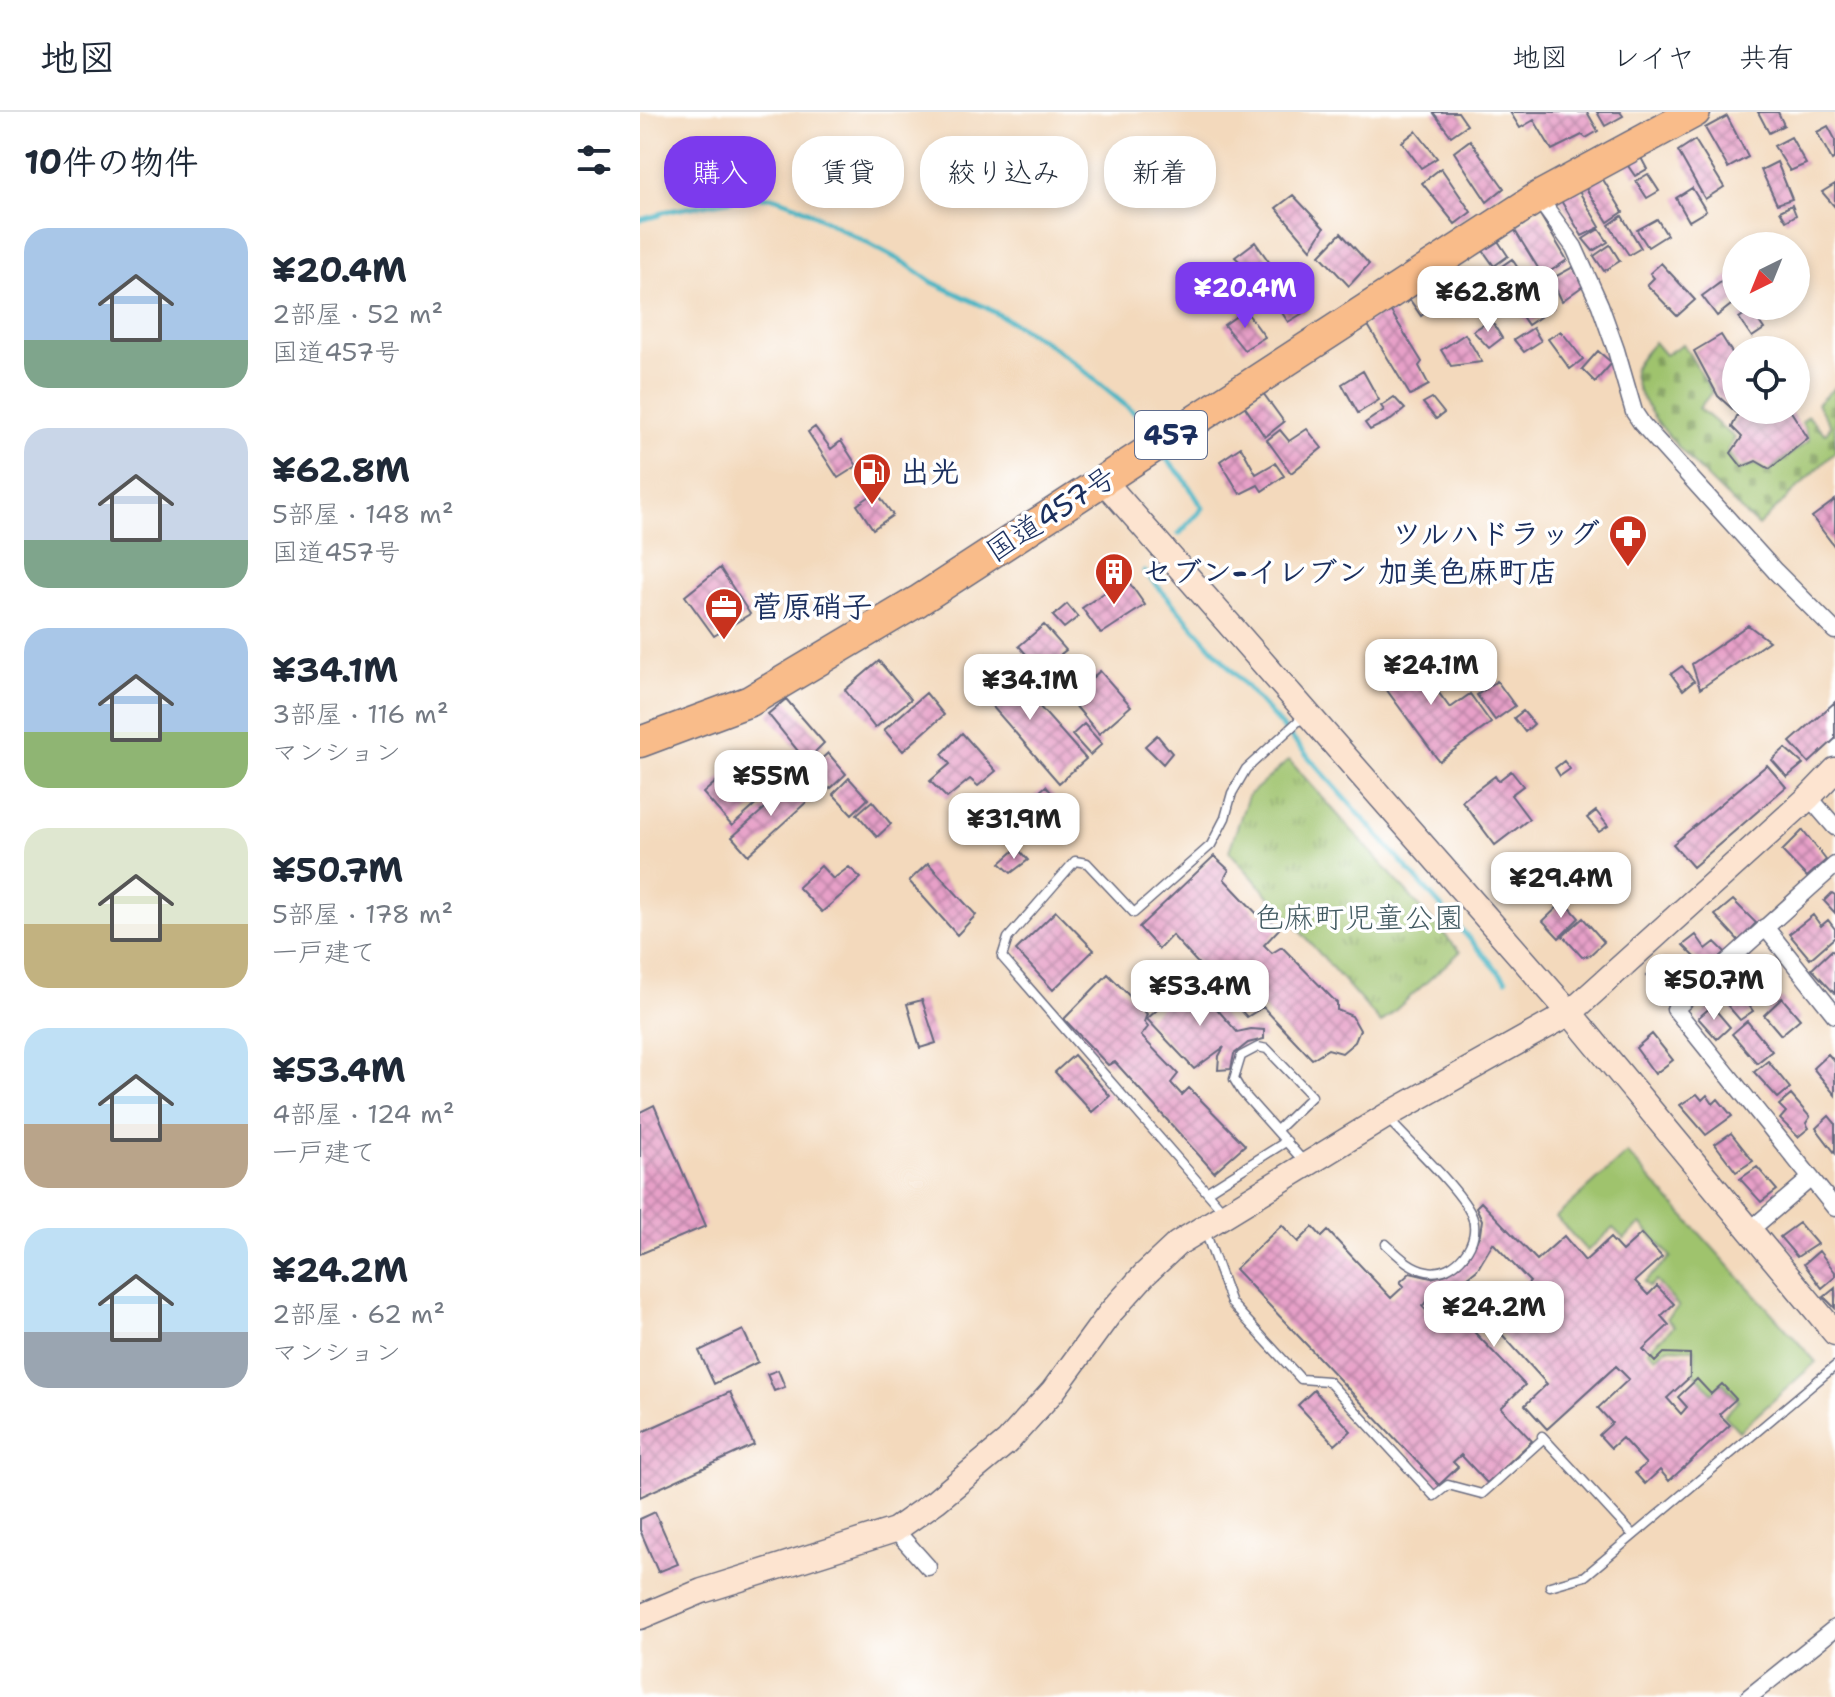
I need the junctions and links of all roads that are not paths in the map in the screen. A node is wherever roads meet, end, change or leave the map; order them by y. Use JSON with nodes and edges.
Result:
{"nodes":[{"id":1,"x":1695,"y":112,"type":"edge"},
{"id":2,"x":1538,"y":197,"type":"junction"},
{"id":3,"x":1102,"y":479,"type":"junction"},
{"id":4,"x":1835,"y":631,"type":"edge"},
{"id":5,"x":1301,"y":718,"type":"junction"},
{"id":6,"x":640,"y":742,"type":"edge"},
{"id":7,"x":1835,"y":770,"type":"edge"},
{"id":8,"x":1809,"y":797,"type":"junction"},
{"id":9,"x":1835,"y":827,"type":"edge"},
{"id":10,"x":1835,"y":865,"type":"edge"},
{"id":11,"x":1765,"y":927,"type":"junction"},
{"id":12,"x":1570,"y":1013,"type":"junction"},
{"id":13,"x":1835,"y":1015,"type":"edge"},
{"id":14,"x":1386,"y":1116,"type":"junction"},
{"id":15,"x":1277,"y":1130,"type":"junction"},
{"id":16,"x":1287,"y":1141,"type":"junction"},
{"id":17,"x":1307,"y":1164,"type":"junction"},
{"id":18,"x":1811,"y":1178,"type":"junction"},
{"id":19,"x":1208,"y":1191,"type":"junction"},
{"id":20,"x":1835,"y":1208,"type":"edge"},
{"id":21,"x":1225,"y":1213,"type":"junction"},
{"id":22,"x":1204,"y":1227,"type":"junction"},
{"id":23,"x":1749,"y":1231,"type":"junction"},
{"id":24,"x":1386,"y":1244,"type":"dead end"},
{"id":25,"x":1835,"y":1333,"type":"edge"},
{"id":26,"x":1835,"y":1366,"type":"edge"},
{"id":27,"x":895,"y":1530,"type":"junction"},
{"id":28,"x":1633,"y":1535,"type":"junction"},
{"id":29,"x":928,"y":1567,"type":"dead end"},
{"id":30,"x":1550,"y":1586,"type":"dead end"},
{"id":31,"x":640,"y":1617,"type":"edge"},
{"id":32,"x":1835,"y":1628,"type":"edge"},
{"id":33,"x":1749,"y":1697,"type":"edge"}],
"edges":[{"from":1,"to":2,"type":"highway","name":"国道457号","number":"457"},
{"from":2,"to":3,"type":"highway","name":"国道457号","number":"457"},
{"from":2,"to":4,"type":"street"},
{"from":3,"to":5,"type":"street"},
{"from":3,"to":6,"type":"highway","name":"国道457号","number":"457"},
{"from":5,"to":12,"type":"street"},
{"from":5,"to":19,"type":"lane"},
{"from":7,"to":8,"type":"street"},
{"from":8,"to":9,"type":"street"},
{"from":8,"to":12,"type":"street"},
{"from":10,"to":11,"type":"street"},
{"from":11,"to":13,"type":"street"},
{"from":11,"to":18,"type":"street"},
{"from":12,"to":14,"type":"street"},
{"from":12,"to":23,"type":"street"},
{"from":14,"to":17,"type":"street"},
{"from":14,"to":24,"type":"lane"},
{"from":15,"to":15,"type":"lane"},
{"from":15,"to":16,"type":"lane"},
{"from":16,"to":17,"type":"lane"},
{"from":16,"to":19,"type":"lane"},
{"from":17,"to":21,"type":"street"},
{"from":18,"to":20,"type":"street"},
{"from":18,"to":23,"type":"street"},
{"from":19,"to":21,"type":"lane"},
{"from":21,"to":22,"type":"street"},
{"from":22,"to":27,"type":"street"},
{"from":22,"to":28,"type":"lane"},
{"from":23,"to":25,"type":"street"},
{"from":26,"to":28,"type":"lane"},
{"from":27,"to":29,"type":"street"},
{"from":27,"to":31,"type":"street"},
{"from":28,"to":30,"type":"lane"},
{"from":32,"to":33,"type":"street"}]}
